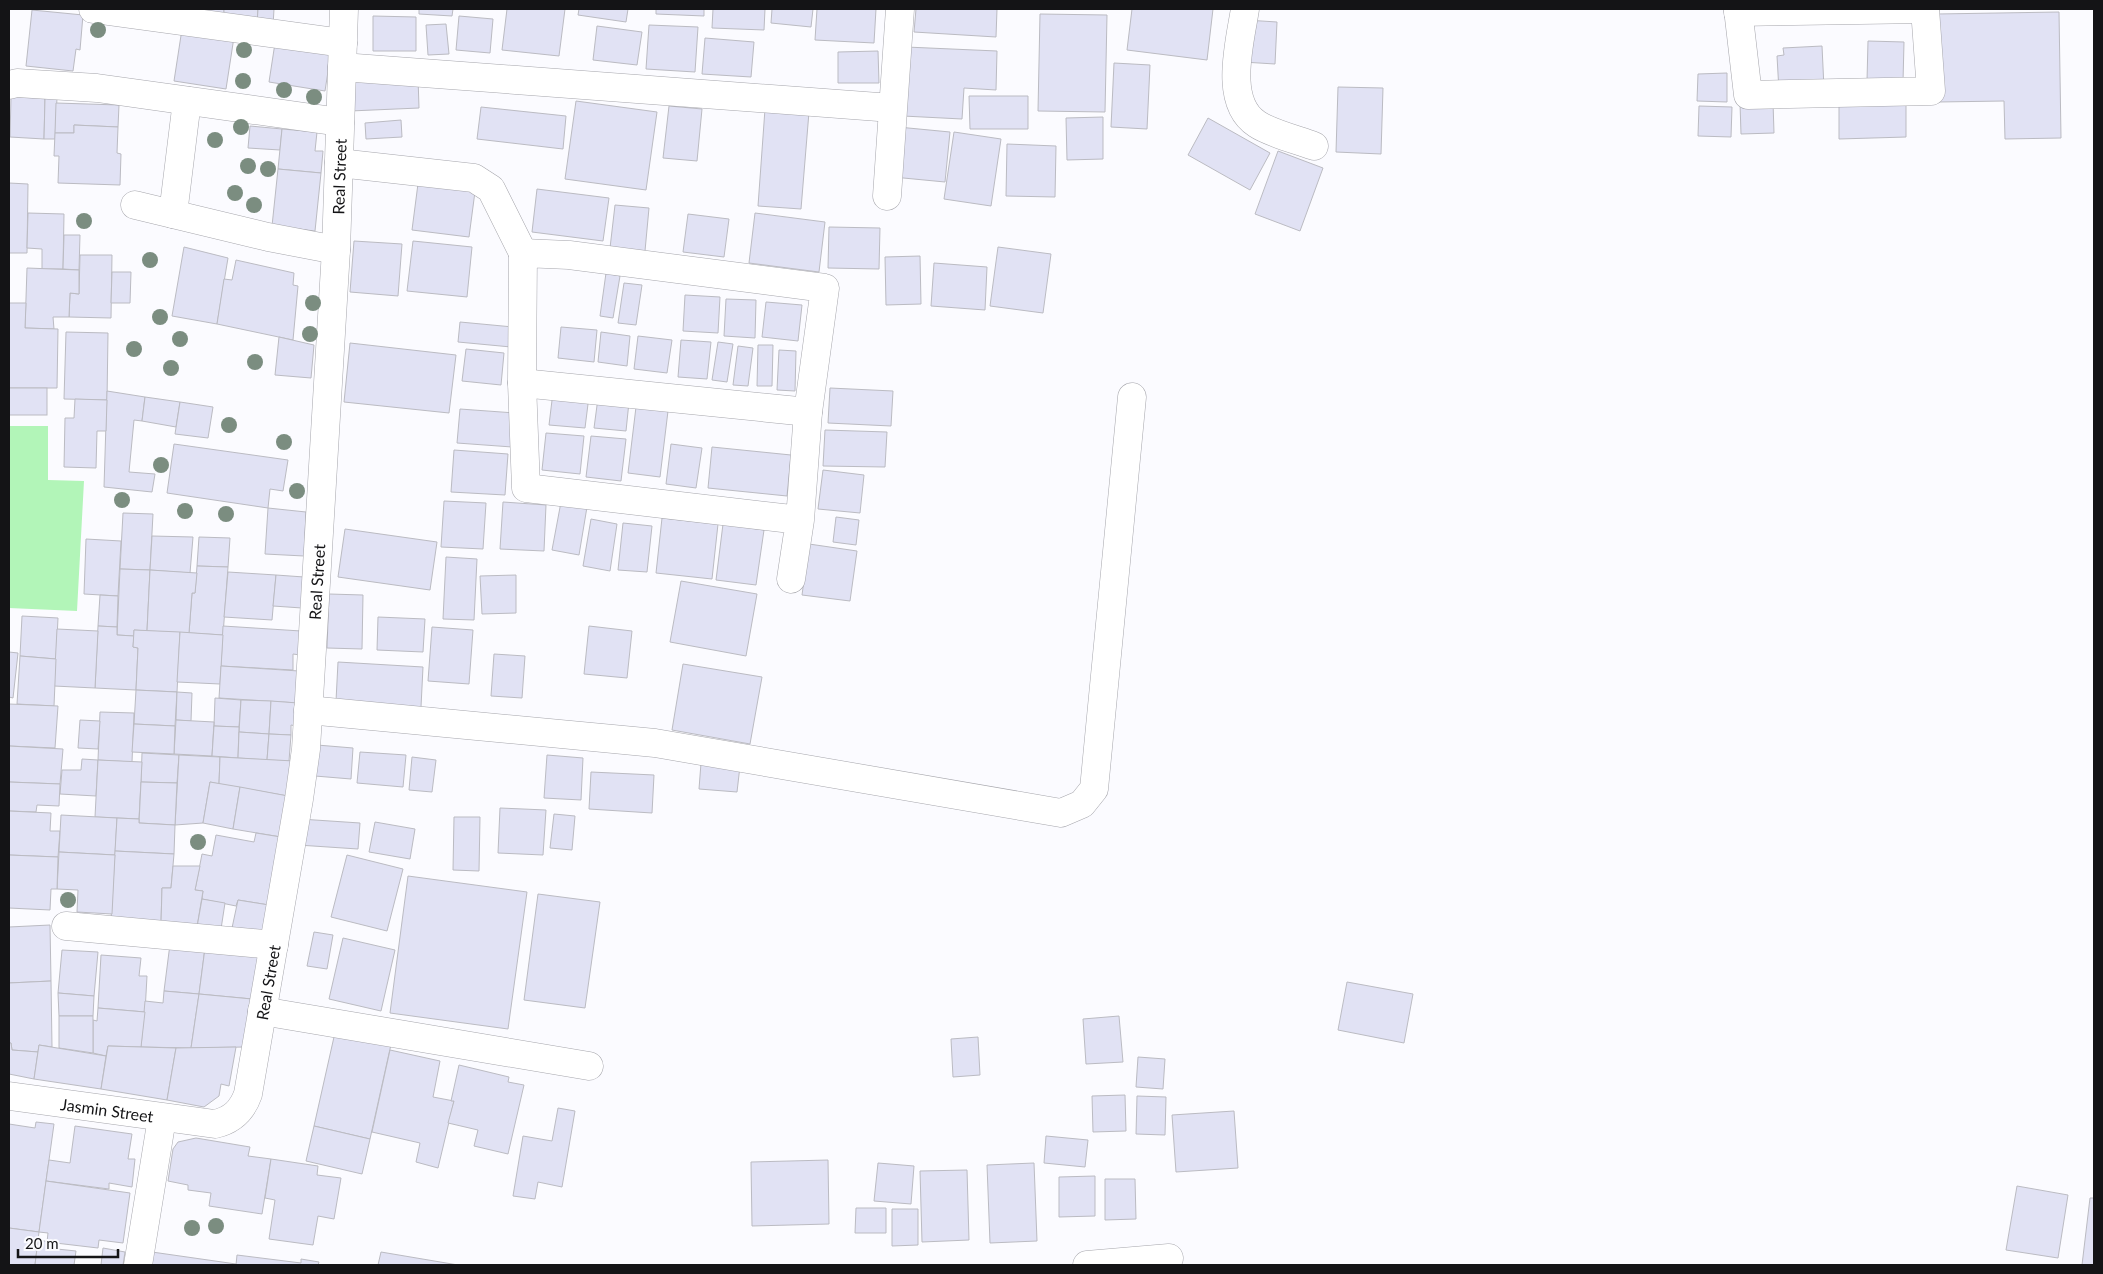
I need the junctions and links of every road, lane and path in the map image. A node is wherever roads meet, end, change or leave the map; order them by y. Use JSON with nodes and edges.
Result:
{"nodes":[{"id":1,"x":93,"y":9,"type":"edge"},
{"id":2,"x":344,"y":9,"type":"edge"},
{"id":3,"x":900,"y":9,"type":"edge"},
{"id":4,"x":1245,"y":9,"type":"edge"},
{"id":5,"x":1925,"y":9,"type":"edge"},
{"id":6,"x":1738,"y":10,"type":"edge"},
{"id":7,"x":342,"y":55,"type":"junction"},
{"id":8,"x":9,"y":85,"type":"edge"},
{"id":9,"x":187,"y":100,"type":"junction"},
{"id":10,"x":892,"y":108,"type":"junction"},
{"id":11,"x":340,"y":122,"type":"junction"},
{"id":12,"x":1314,"y":146,"type":"dead end"},
{"id":13,"x":339,"y":163,"type":"junction"},
{"id":14,"x":887,"y":196,"type":"dead end"},
{"id":15,"x":135,"y":205,"type":"dead end"},
{"id":16,"x":173,"y":214,"type":"junction"},
{"id":17,"x":336,"y":250,"type":"junction"},
{"id":18,"x":523,"y":253,"type":"junction"},
{"id":19,"x":522,"y":383,"type":"junction"},
{"id":20,"x":1132,"y":397,"type":"dead end"},
{"id":21,"x":808,"y":412,"type":"junction"},
{"id":22,"x":800,"y":520,"type":"junction"},
{"id":23,"x":791,"y":580,"type":"dead end"},
{"id":24,"x":308,"y":710,"type":"junction"},
{"id":25,"x":66,"y":926,"type":"dead end"},
{"id":26,"x":274,"y":945,"type":"junction"},
{"id":27,"x":262,"y":1010,"type":"junction"},
{"id":28,"x":589,"y":1066,"type":"dead end"},
{"id":29,"x":9,"y":1096,"type":"edge"},
{"id":30,"x":162,"y":1118,"type":"junction"},
{"id":31,"x":206,"y":1124,"type":"joint"},
{"id":32,"x":1169,"y":1258,"type":"dead end"},
{"id":33,"x":138,"y":1265,"type":"edge"},
{"id":34,"x":1088,"y":1265,"type":"edge"}],
"edges":[{"from":1,"to":7,"type":"street"},
{"from":2,"to":7,"type":"street","name":"Real Street"},
{"from":3,"to":10,"type":"street"},
{"from":4,"to":12,"type":"street"},
{"from":5,"to":6,"type":"street"},
{"from":5,"to":6,"type":"street"},
{"from":7,"to":10,"type":"street"},
{"from":7,"to":11,"type":"street","name":"Real Street"},
{"from":8,"to":9,"type":"street"},
{"from":9,"to":11,"type":"street"},
{"from":9,"to":16,"type":"street"},
{"from":10,"to":14,"type":"street"},
{"from":11,"to":13,"type":"street","name":"Real Street"},
{"from":13,"to":17,"type":"street","name":"Real Street"},
{"from":13,"to":18,"type":"street"},
{"from":15,"to":16,"type":"street"},
{"from":16,"to":17,"type":"street"},
{"from":17,"to":24,"type":"street","name":"Real Street"},
{"from":18,"to":19,"type":"street"},
{"from":18,"to":21,"type":"street"},
{"from":19,"to":21,"type":"street"},
{"from":19,"to":22,"type":"street"},
{"from":20,"to":24,"type":"street"},
{"from":21,"to":22,"type":"street"},
{"from":22,"to":23,"type":"street"},
{"from":24,"to":26,"type":"street","name":"Real Street"},
{"from":25,"to":26,"type":"street"},
{"from":26,"to":27,"type":"street","name":"Real Street"},
{"from":27,"to":28,"type":"street"},
{"from":27,"to":31,"type":"street","name":"Real Street"},
{"from":29,"to":30,"type":"street","name":"Jasmin Street"},
{"from":30,"to":31,"type":"street","name":"Jasmin Street"},
{"from":30,"to":33,"type":"street"},
{"from":32,"to":34,"type":"street"}]}
